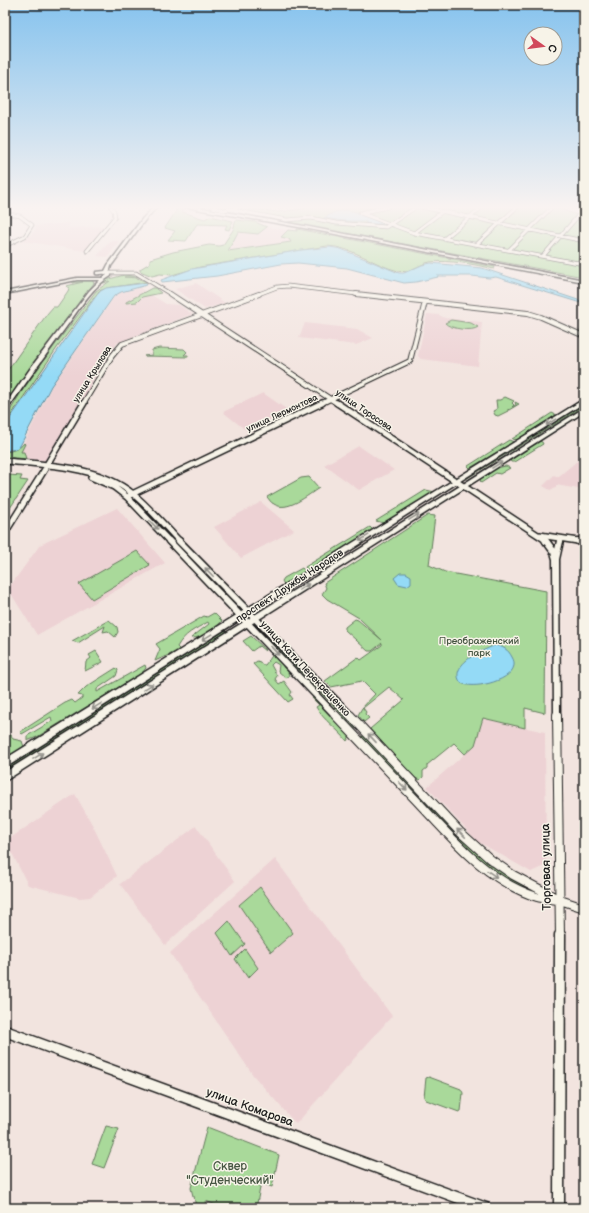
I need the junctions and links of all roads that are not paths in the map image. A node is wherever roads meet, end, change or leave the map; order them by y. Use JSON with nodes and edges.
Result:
{"nodes":[{"id":1,"x":497,"y":264,"type":"edge"},
{"id":2,"x":500,"y":264,"type":"edge"},
{"id":3,"x":109,"y":266,"type":"joint"},
{"id":4,"x":97,"y":273,"type":"junction"},
{"id":5,"x":108,"y":273,"type":"junction"},
{"id":6,"x":140,"y":275,"type":"junction"},
{"id":7,"x":95,"y":278,"type":"junction"},
{"id":8,"x":104,"y":279,"type":"junction"},
{"id":9,"x":584,"y":280,"type":"edge"},
{"id":10,"x":5,"y":292,"type":"edge"},
{"id":11,"x":90,"y":292,"type":"junction"},
{"id":12,"x":425,"y":302,"type":"junction"},
{"id":13,"x":201,"y":313,"type":"junction"},
{"id":14,"x":584,"y":336,"type":"edge"},
{"id":15,"x":331,"y":398,"type":"junction"},
{"id":16,"x":584,"y":402,"type":"edge"},
{"id":17,"x":5,"y":409,"type":"edge"},
{"id":18,"x":584,"y":410,"type":"edge"},
{"id":19,"x":5,"y":461,"type":"edge"},
{"id":20,"x":5,"y":464,"type":"edge"},
{"id":21,"x":45,"y":467,"type":"junction"},
{"id":22,"x":456,"y":481,"type":"junction"},
{"id":23,"x":464,"y":486,"type":"junction"},
{"id":24,"x":130,"y":495,"type":"junction"},
{"id":25,"x":5,"y":533,"type":"edge"},
{"id":26,"x":536,"y":535,"type":"joint"},
{"id":27,"x":546,"y":538,"type":"junction"},
{"id":28,"x":561,"y":539,"type":"junction"},
{"id":29,"x":584,"y":542,"type":"edge"},
{"id":30,"x":556,"y":560,"type":"junction"},
{"id":31,"x":244,"y":614,"type":"junction"},
{"id":32,"x":251,"y":621,"type":"junction"},
{"id":33,"x":5,"y":764,"type":"edge"},
{"id":34,"x":5,"y":777,"type":"edge"},
{"id":35,"x":560,"y":900,"type":"junction"},
{"id":36,"x":584,"y":908,"type":"edge"},
{"id":37,"x":5,"y":1031,"type":"edge"},
{"id":38,"x":486,"y":1208,"type":"edge"},
{"id":39,"x":559,"y":1208,"type":"edge"}],
"edges":[{"from":1,"to":9,"type":"highway"},
{"from":2,"to":9,"type":"highway"},
{"from":3,"to":4,"type":"main road"},
{"from":3,"to":5,"type":"main road"},
{"from":4,"to":5,"type":"main road"},
{"from":4,"to":7,"type":"main road"},
{"from":4,"to":10,"type":"main road"},
{"from":5,"to":6,"type":"street"},
{"from":5,"to":8,"type":"main road"},
{"from":6,"to":8,"type":"street"},
{"from":6,"to":13,"type":"street","name":"улица Торосова"},
{"from":7,"to":8,"type":"main road"},
{"from":7,"to":10,"type":"main road"},
{"from":7,"to":11,"type":"main road"},
{"from":8,"to":11,"type":"main road"},
{"from":11,"to":17,"type":"main road"},
{"from":12,"to":13,"type":"street","name":"улица Крылова"},
{"from":12,"to":14,"type":"street","name":"улица Крылова"},
{"from":12,"to":15,"type":"street","name":"улица Лермонтова"},
{"from":13,"to":15,"type":"street","name":"улица Торосова"},
{"from":13,"to":21,"type":"street","name":"улица Крылова"},
{"from":15,"to":22,"type":"street","name":"улица Торосова"},
{"from":15,"to":24,"type":"street","name":"улица Лермонтова"},
{"from":16,"to":22,"type":"main road","name":"проспект Дружбы Народов","one_way":true},
{"from":23,"to":18,"type":"main road","name":"проспект Дружбы Народов","one_way":true},
{"from":19,"to":21,"type":"street","name":"улица Кати Перекрещенко"},
{"from":20,"to":21,"type":"street","name":"улица Кати Перекрещенко"},
{"from":21,"to":24,"type":"street","name":"улица Кати Перекрещенко"},
{"from":21,"to":25,"type":"street","name":"улица Крылова"},
{"from":22,"to":23,"type":"street","name":"улица Торосова"},
{"from":22,"to":31,"type":"main road","name":"проспект Дружбы Народов","one_way":true},
{"from":23,"to":26,"type":"street","name":"улица Торосова"},
{"from":32,"to":23,"type":"main road","name":"проспект Дружбы Народов","one_way":true},
{"from":24,"to":31,"type":"street","name":"улица Кати Перекрещенко"},
{"from":26,"to":27,"type":"street","name":"Торговая улица"},
{"from":27,"to":28,"type":"street"},
{"from":27,"to":30,"type":"street","name":"Торговая улица"},
{"from":28,"to":29,"type":"street"},
{"from":28,"to":30,"type":"street"},
{"from":30,"to":35,"type":"street","name":"Торговая улица"},
{"from":31,"to":32,"type":"street","name":"улица Кати Перекрещенко"},
{"from":31,"to":33,"type":"main road","name":"проспект Дружбы Народов","one_way":true},
{"from":34,"to":32,"type":"main road","name":"проспект Дружбы Народов","one_way":true},
{"from":35,"to":32,"type":"street","name":"улица Кати Перекрещенко","one_way":true},
{"from":32,"to":35,"type":"street","name":"улица Кати Перекрещенко","one_way":true},
{"from":35,"to":36,"type":"street","name":"улица Кати Перекрещенко"},
{"from":35,"to":39,"type":"street","name":"Торговая улица"},
{"from":37,"to":38,"type":"street","name":"улица Комарова"}]}
